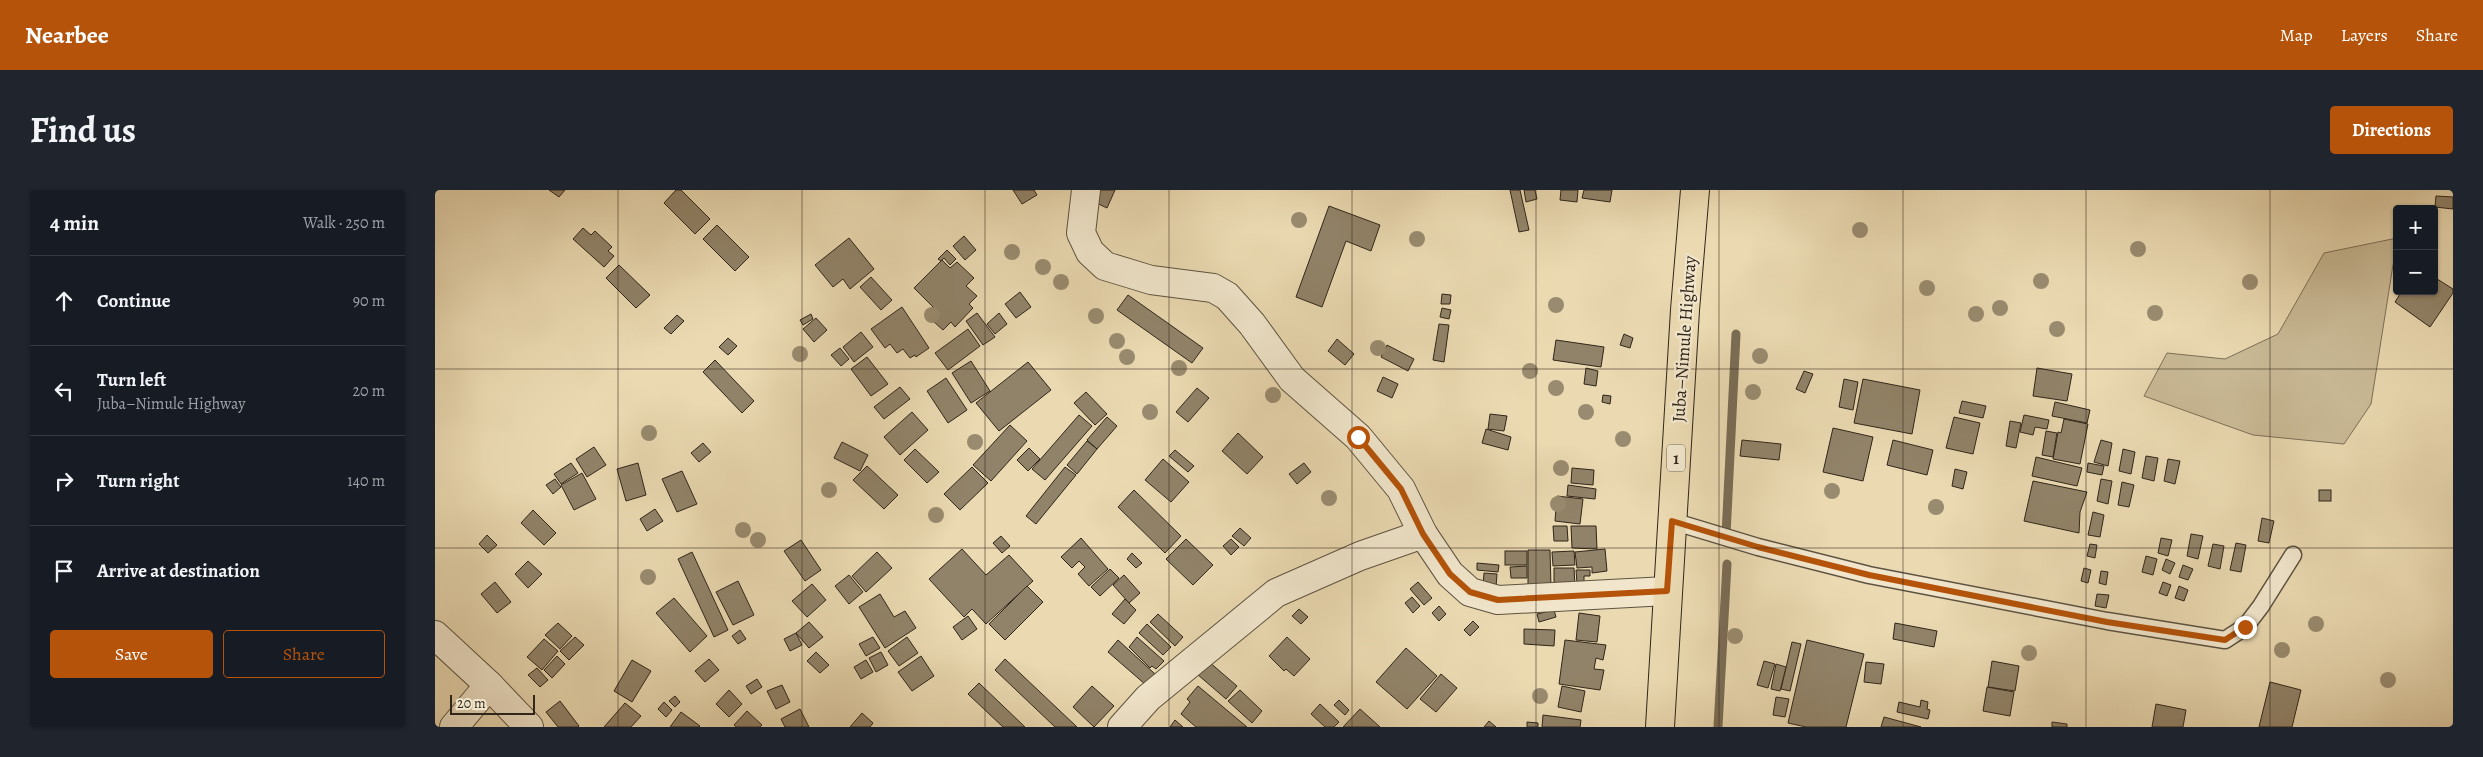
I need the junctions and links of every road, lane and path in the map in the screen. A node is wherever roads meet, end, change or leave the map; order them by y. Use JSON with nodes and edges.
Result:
{"nodes":[{"id":1,"x":1085,"y":190,"type":"edge"},
{"id":2,"x":1695,"y":190,"type":"edge"},
{"id":3,"x":1672,"y":521,"type":"junction"},
{"id":4,"x":1423,"y":534,"type":"junction"},
{"id":5,"x":2293,"y":554,"type":"dead end"},
{"id":6,"x":1667,"y":591,"type":"junction"},
{"id":7,"x":435,"y":635,"type":"edge"},
{"id":8,"x":489,"y":685,"type":"junction"},
{"id":9,"x":1148,"y":698,"type":"junction"},
{"id":10,"x":454,"y":727,"type":"edge"},
{"id":11,"x":529,"y":727,"type":"edge"},
{"id":12,"x":1122,"y":727,"type":"edge"},
{"id":13,"x":1147,"y":727,"type":"edge"},
{"id":14,"x":1660,"y":727,"type":"edge"}],
"edges":[{"from":1,"to":4,"type":"street"},
{"from":2,"to":3,"type":"main road","name":"Juba–Nimule Highway","number":"1"},
{"from":3,"to":5,"type":"lane"},
{"from":3,"to":6,"type":"main road","name":"Juba–Nimule Highway","number":"1"},
{"from":4,"to":6,"type":"street"},
{"from":4,"to":9,"type":"street"},
{"from":6,"to":14,"type":"main road","name":"Juba–Nimule Highway","number":"1"},
{"from":7,"to":8,"type":"street"},
{"from":8,"to":10,"type":"street"},
{"from":8,"to":11,"type":"street"},
{"from":9,"to":12,"type":"street"},
{"from":9,"to":13,"type":"street"}]}
